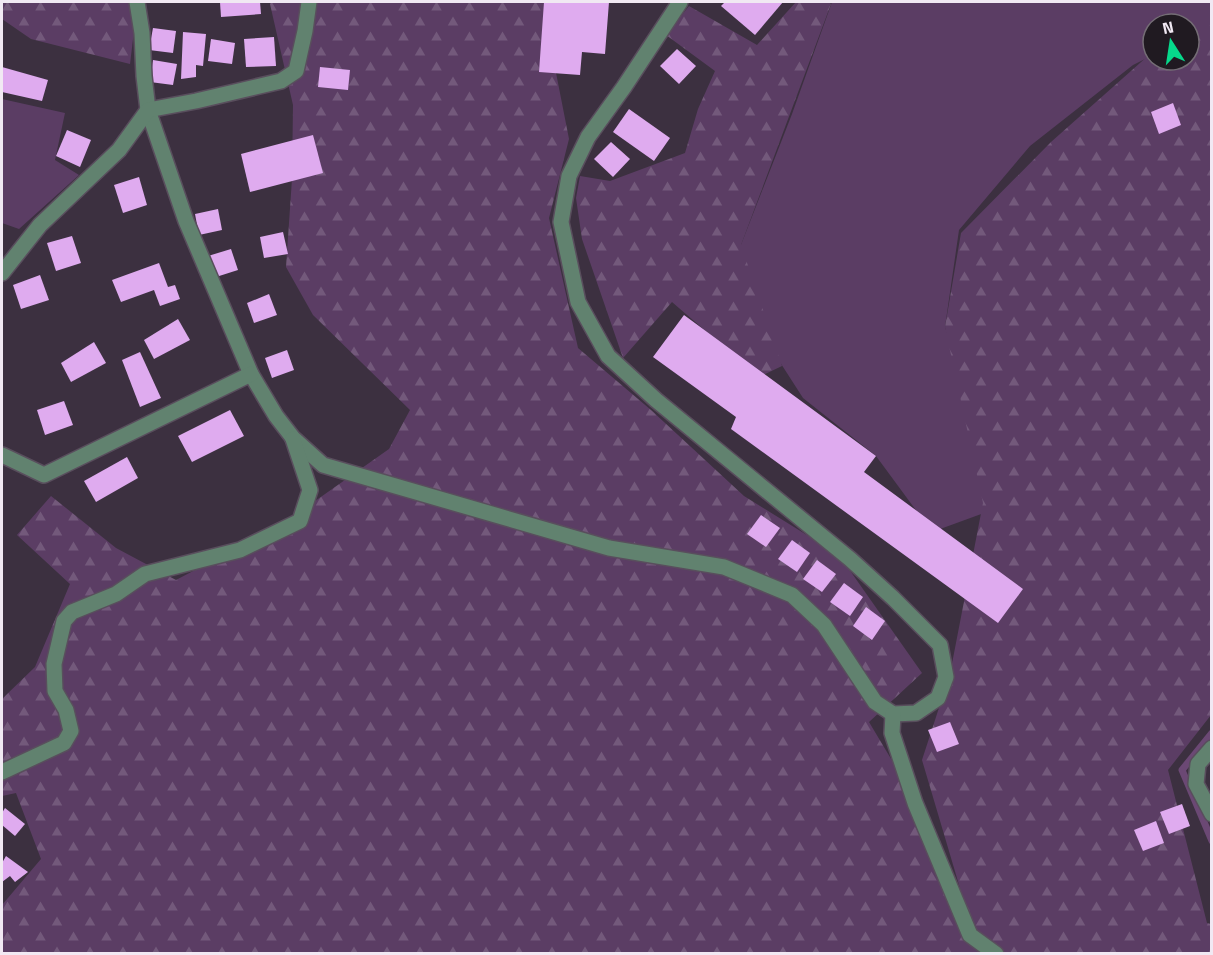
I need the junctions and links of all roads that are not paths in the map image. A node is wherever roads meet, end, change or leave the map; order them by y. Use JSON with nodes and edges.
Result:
{"nodes":[{"id":1,"x":137,"y":2,"type":"edge"},
{"id":2,"x":309,"y":2,"type":"edge"},
{"id":3,"x":680,"y":2,"type":"edge"},
{"id":4,"x":148,"y":110,"type":"junction"},
{"id":5,"x":2,"y":273,"type":"edge"},
{"id":6,"x":250,"y":374,"type":"junction"},
{"id":7,"x":293,"y":438,"type":"junction"},
{"id":8,"x":2,"y":454,"type":"edge"},
{"id":9,"x":893,"y":714,"type":"junction"},
{"id":10,"x":1212,"y":748,"type":"edge"},
{"id":11,"x":2,"y":772,"type":"edge"},
{"id":12,"x":1212,"y":814,"type":"edge"},
{"id":13,"x":996,"y":954,"type":"edge"}],
"edges":[{"from":1,"to":4,"type":"street"},
{"from":2,"to":4,"type":"street"},
{"from":3,"to":9,"type":"street"},
{"from":4,"to":5,"type":"street"},
{"from":4,"to":6,"type":"street"},
{"from":6,"to":7,"type":"street"},
{"from":6,"to":8,"type":"street"},
{"from":7,"to":9,"type":"street"},
{"from":7,"to":11,"type":"street"},
{"from":9,"to":13,"type":"street"},
{"from":10,"to":12,"type":"street"}]}
